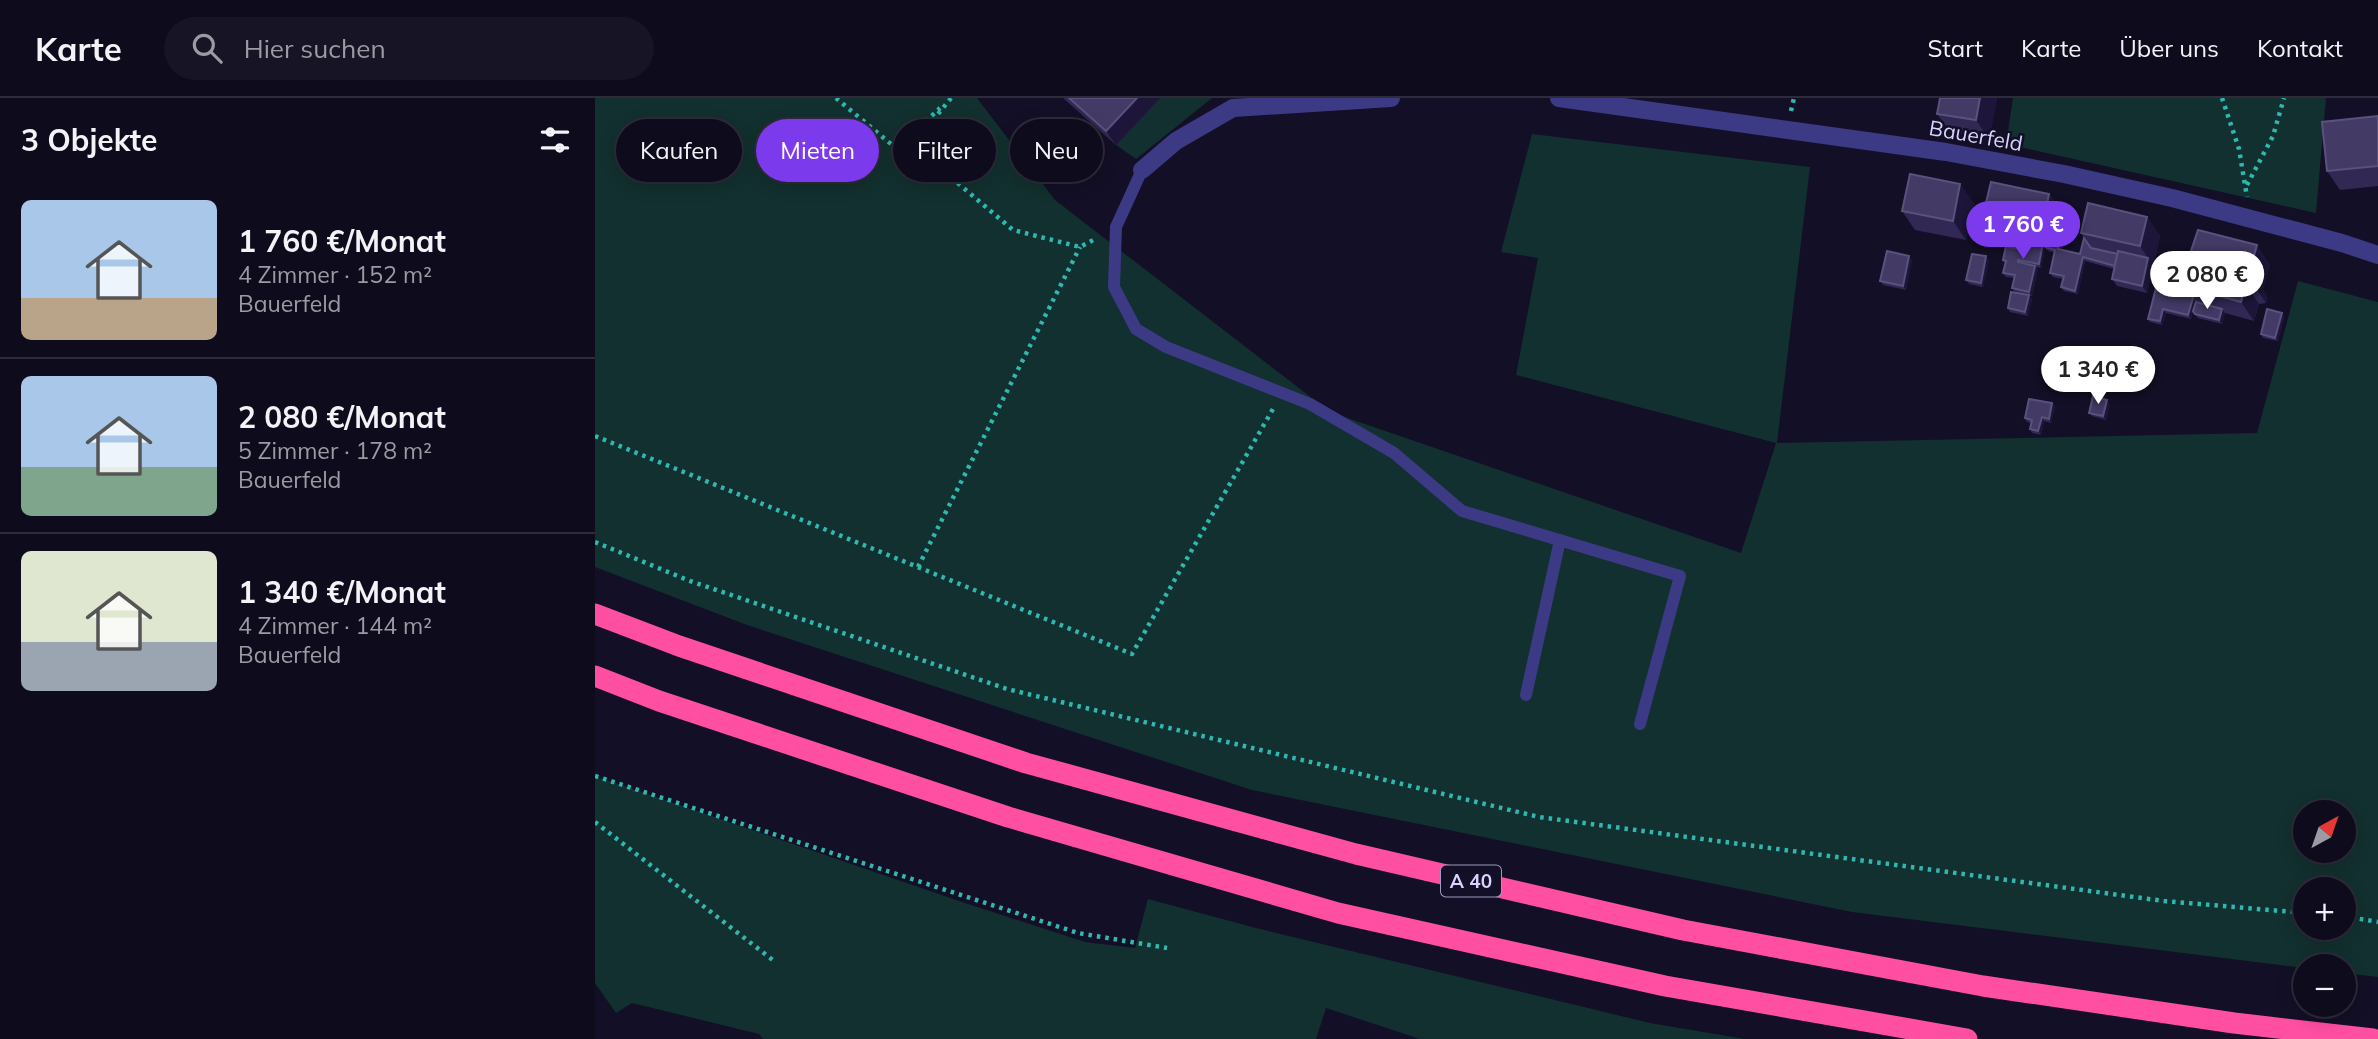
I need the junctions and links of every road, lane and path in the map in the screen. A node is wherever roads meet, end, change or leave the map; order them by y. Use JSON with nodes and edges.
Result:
{"nodes":[{"id":1,"x":836,"y":98,"type":"edge"},
{"id":2,"x":951,"y":98,"type":"edge"},
{"id":3,"x":1391,"y":98,"type":"edge"},
{"id":4,"x":1559,"y":98,"type":"edge"},
{"id":5,"x":2222,"y":98,"type":"edge"},
{"id":6,"x":2284,"y":98,"type":"edge"},
{"id":7,"x":1142,"y":170,"type":"joint"},
{"id":8,"x":2246,"y":186,"type":"junction"},
{"id":9,"x":2248,"y":219,"type":"junction"},
{"id":10,"x":1116,"y":227,"type":"junction"},
{"id":11,"x":1080,"y":247,"type":"junction"},
{"id":12,"x":2378,"y":255,"type":"edge"},
{"id":13,"x":1282,"y":393,"type":"junction"},
{"id":14,"x":595,"y":436,"type":"edge"},
{"id":15,"x":1560,"y":540,"type":"junction"},
{"id":16,"x":595,"y":542,"type":"edge"},
{"id":17,"x":918,"y":567,"type":"junction"},
{"id":18,"x":595,"y":614,"type":"edge"},
{"id":19,"x":595,"y":676,"type":"edge"},
{"id":20,"x":1526,"y":695,"type":"dead end"},
{"id":21,"x":1640,"y":724,"type":"dead end"},
{"id":22,"x":595,"y":776,"type":"edge"},
{"id":23,"x":595,"y":822,"type":"edge"},
{"id":24,"x":2293,"y":912,"type":"edge"},
{"id":25,"x":2356,"y":918,"type":"edge"},
{"id":26,"x":2378,"y":922,"type":"edge"},
{"id":27,"x":1167,"y":948,"type":"dead end"},
{"id":28,"x":773,"y":961,"type":"dead end"},
{"id":29,"x":1967,"y":1039,"type":"edge"},
{"id":30,"x":2373,"y":1039,"type":"edge"}],
"edges":[{"from":1,"to":2,"type":"path"},
{"from":2,"to":11,"type":"path"},
{"from":3,"to":7,"type":"street"},
{"from":4,"to":9,"type":"street","name":"Bauerfeld"},
{"from":5,"to":8,"type":"path"},
{"from":6,"to":8,"type":"path"},
{"from":7,"to":10,"type":"lane"},
{"from":8,"to":9,"type":"path"},
{"from":9,"to":12,"type":"street","name":"Bauerfeld"},
{"from":10,"to":11,"type":"path"},
{"from":10,"to":13,"type":"lane"},
{"from":11,"to":17,"type":"path"},
{"from":13,"to":15,"type":"lane"},
{"from":13,"to":17,"type":"path"},
{"from":14,"to":17,"type":"path"},
{"from":15,"to":20,"type":"lane"},
{"from":15,"to":21,"type":"lane"},
{"from":16,"to":24,"type":"path"},
{"from":18,"to":30,"type":"highway","number":"A 40"},
{"from":19,"to":29,"type":"highway"},
{"from":22,"to":27,"type":"path"},
{"from":23,"to":28,"type":"path"},
{"from":25,"to":26,"type":"path"}]}
